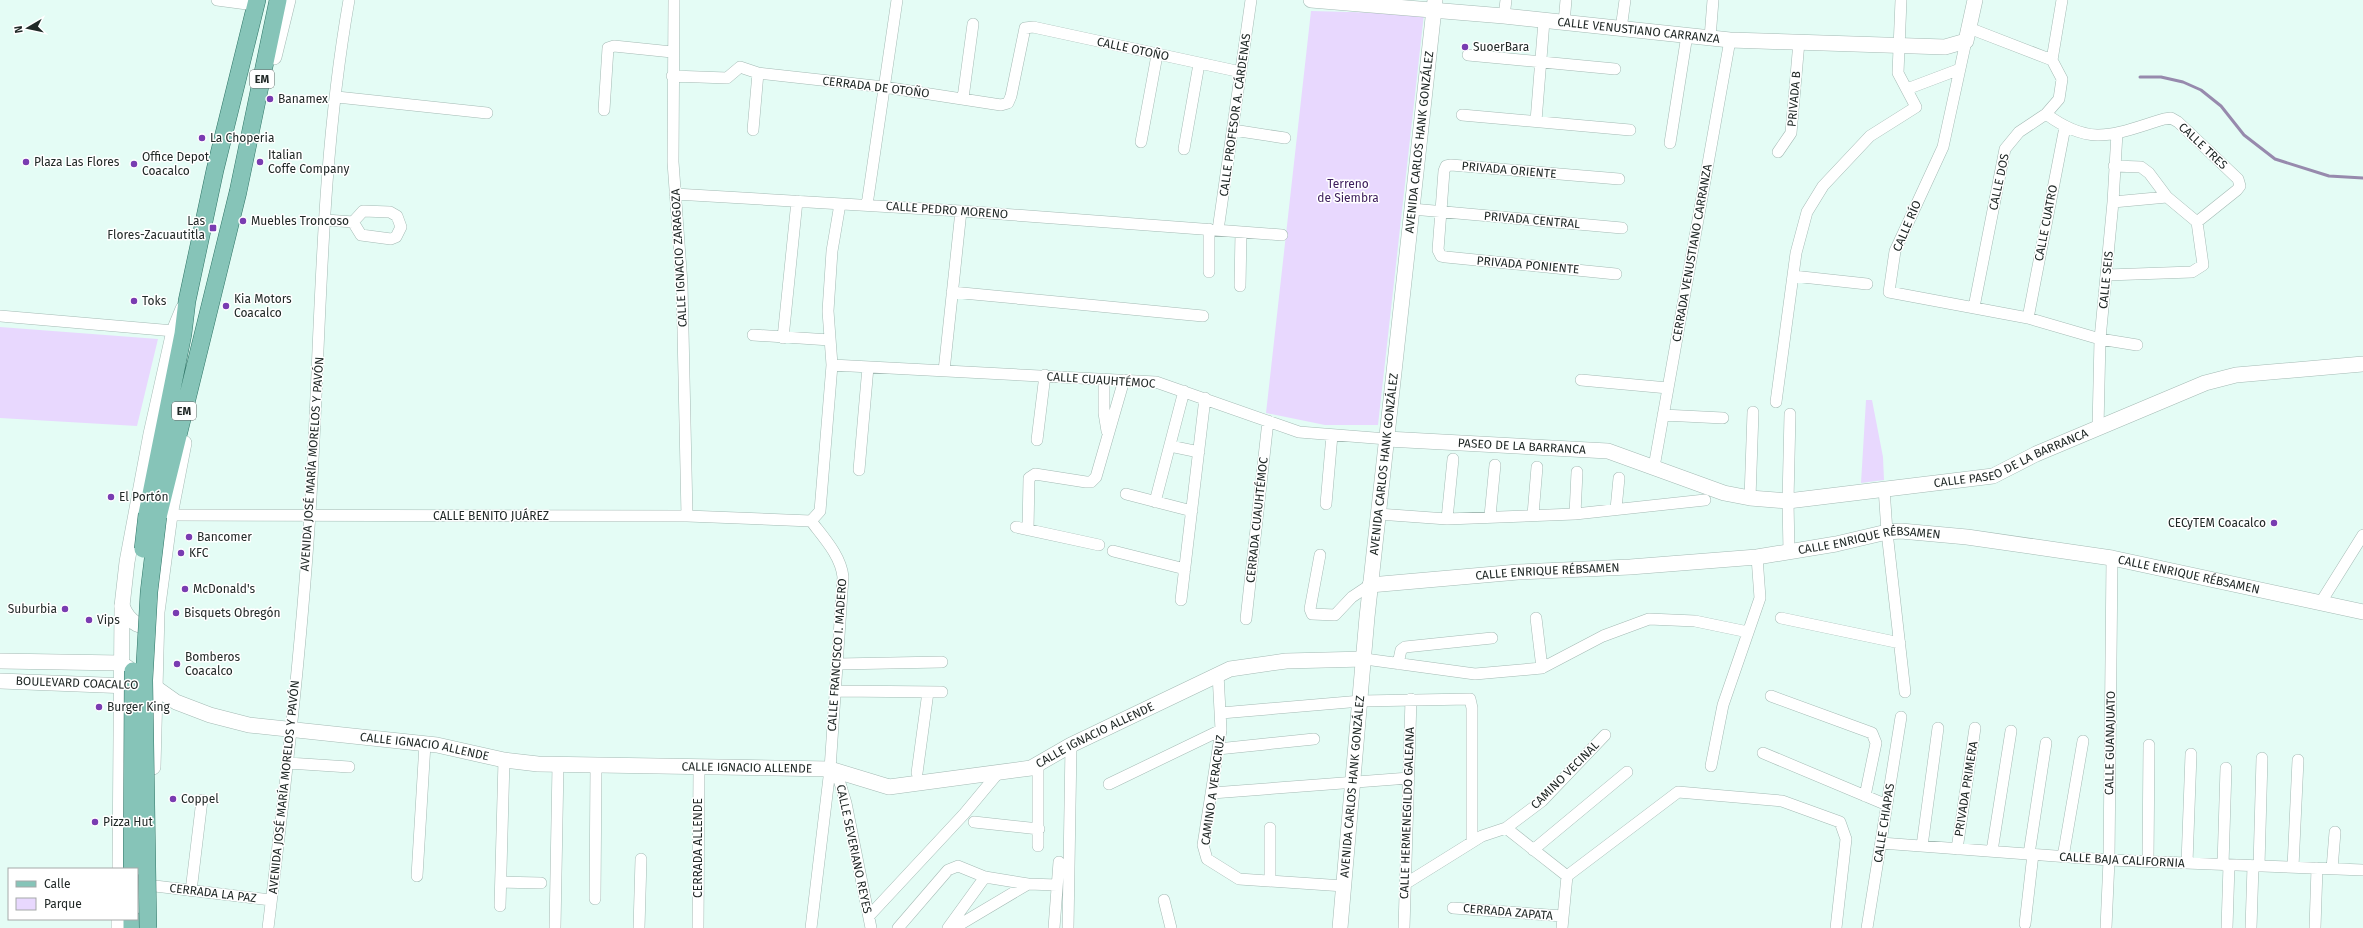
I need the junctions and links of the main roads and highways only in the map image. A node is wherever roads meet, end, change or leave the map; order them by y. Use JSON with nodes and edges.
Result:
{"nodes":[{"id":1,"x":278,"y":0,"type":"edge"},
{"id":2,"x":288,"y":0,"type":"edge"},
{"id":3,"x":1311,"y":0,"type":"edge"},
{"id":4,"x":1975,"y":0,"type":"edge"},
{"id":5,"x":1435,"y":5,"type":"edge"},
{"id":6,"x":251,"y":6,"type":"edge"},
{"id":7,"x":1968,"y":35,"type":"joint"},
{"id":8,"x":250,"y":135,"type":"junction"},
{"id":9,"x":187,"y":301,"type":"junction"},
{"id":10,"x":2363,"y":364,"type":"edge"},
{"id":11,"x":1386,"y":438,"type":"junction"},
{"id":12,"x":1654,"y":467,"type":"joint"},
{"id":13,"x":158,"y":515,"type":"junction"},
{"id":14,"x":1370,"y":585,"type":"junction"},
{"id":15,"x":122,"y":606,"type":"junction"},
{"id":16,"x":157,"y":612,"type":"junction"},
{"id":17,"x":2363,"y":612,"type":"edge"},
{"id":18,"x":1365,"y":660,"type":"junction"},
{"id":19,"x":0,"y":661,"type":"edge"},
{"id":20,"x":121,"y":663,"type":"junction"},
{"id":21,"x":0,"y":681,"type":"edge"},
{"id":22,"x":154,"y":684,"type":"junction"},
{"id":23,"x":120,"y":686,"type":"junction"},
{"id":24,"x":120,"y":764,"type":"junction"},
{"id":25,"x":153,"y":765,"type":"junction"},
{"id":26,"x":120,"y":868,"type":"edge"},
{"id":27,"x":132,"y":868,"type":"edge"},
{"id":28,"x":148,"y":928,"type":"edge"},
{"id":29,"x":155,"y":928,"type":"edge"},
{"id":30,"x":1340,"y":928,"type":"edge"}],
"edges":[{"from":1,"to":8,"type":"main road","number":"EM"},
{"from":2,"to":8,"type":"main road"},
{"from":3,"to":5,"type":"main road","name":"CALLE VENUSTIANO CARRANZA"},
{"from":4,"to":7,"type":"main road","name":"CALLE RÍO"},
{"from":5,"to":7,"type":"main road","name":"CALLE VENUSTIANO CARRANZA"},
{"from":5,"to":11,"type":"main road","name":"AVENIDA CARLOS HANK GONZÁLEZ"},
{"from":6,"to":9,"type":"main road","number":"EM"},
{"from":8,"to":13,"type":"main road","number":"EM"},
{"from":9,"to":13,"type":"main road","number":"EM"},
{"from":9,"to":15,"type":"main road"},
{"from":10,"to":12,"type":"main road","name":"CALLE PASEO DE LA BARRANCA"},
{"from":11,"to":12,"type":"main road","name":"PASEO DE LA BARRANCA"},
{"from":11,"to":14,"type":"main road","name":"AVENIDA CARLOS HANK GONZÁLEZ"},
{"from":13,"to":16,"type":"main road"},
{"from":13,"to":27,"type":"main road","number":"EM","bridge":true},
{"from":13,"to":28,"type":"main road","number":"EM","bridge":true},
{"from":14,"to":17,"type":"main road","name":"CALLE ENRIQUE RÉBSAMEN"},
{"from":14,"to":18,"type":"main road","name":"AVENIDA CARLOS HANK GONZÁLEZ"},
{"from":15,"to":16,"type":"main road"},
{"from":15,"to":20,"type":"main road"},
{"from":16,"to":22,"type":"main road"},
{"from":18,"to":22,"type":"main road","name":"CALLE IGNACIO ALLENDE"},
{"from":18,"to":30,"type":"main road","name":"AVENIDA CARLOS HANK GONZÁLEZ"},
{"from":19,"to":20,"type":"main road","name":"BOULEVARD COACALCO"},
{"from":20,"to":22,"type":"main road","name":"CALLE IGNACIO ALLENDE"},
{"from":20,"to":23,"type":"main road"},
{"from":21,"to":23,"type":"main road","name":"BOULEVARD COACALCO"},
{"from":22,"to":23,"type":"main road","name":"BOULEVARD COACALCO"},
{"from":22,"to":25,"type":"main road"},
{"from":23,"to":24,"type":"main road"},
{"from":24,"to":25,"type":"main road"},
{"from":24,"to":26,"type":"main road"},
{"from":25,"to":29,"type":"main road"}]}
